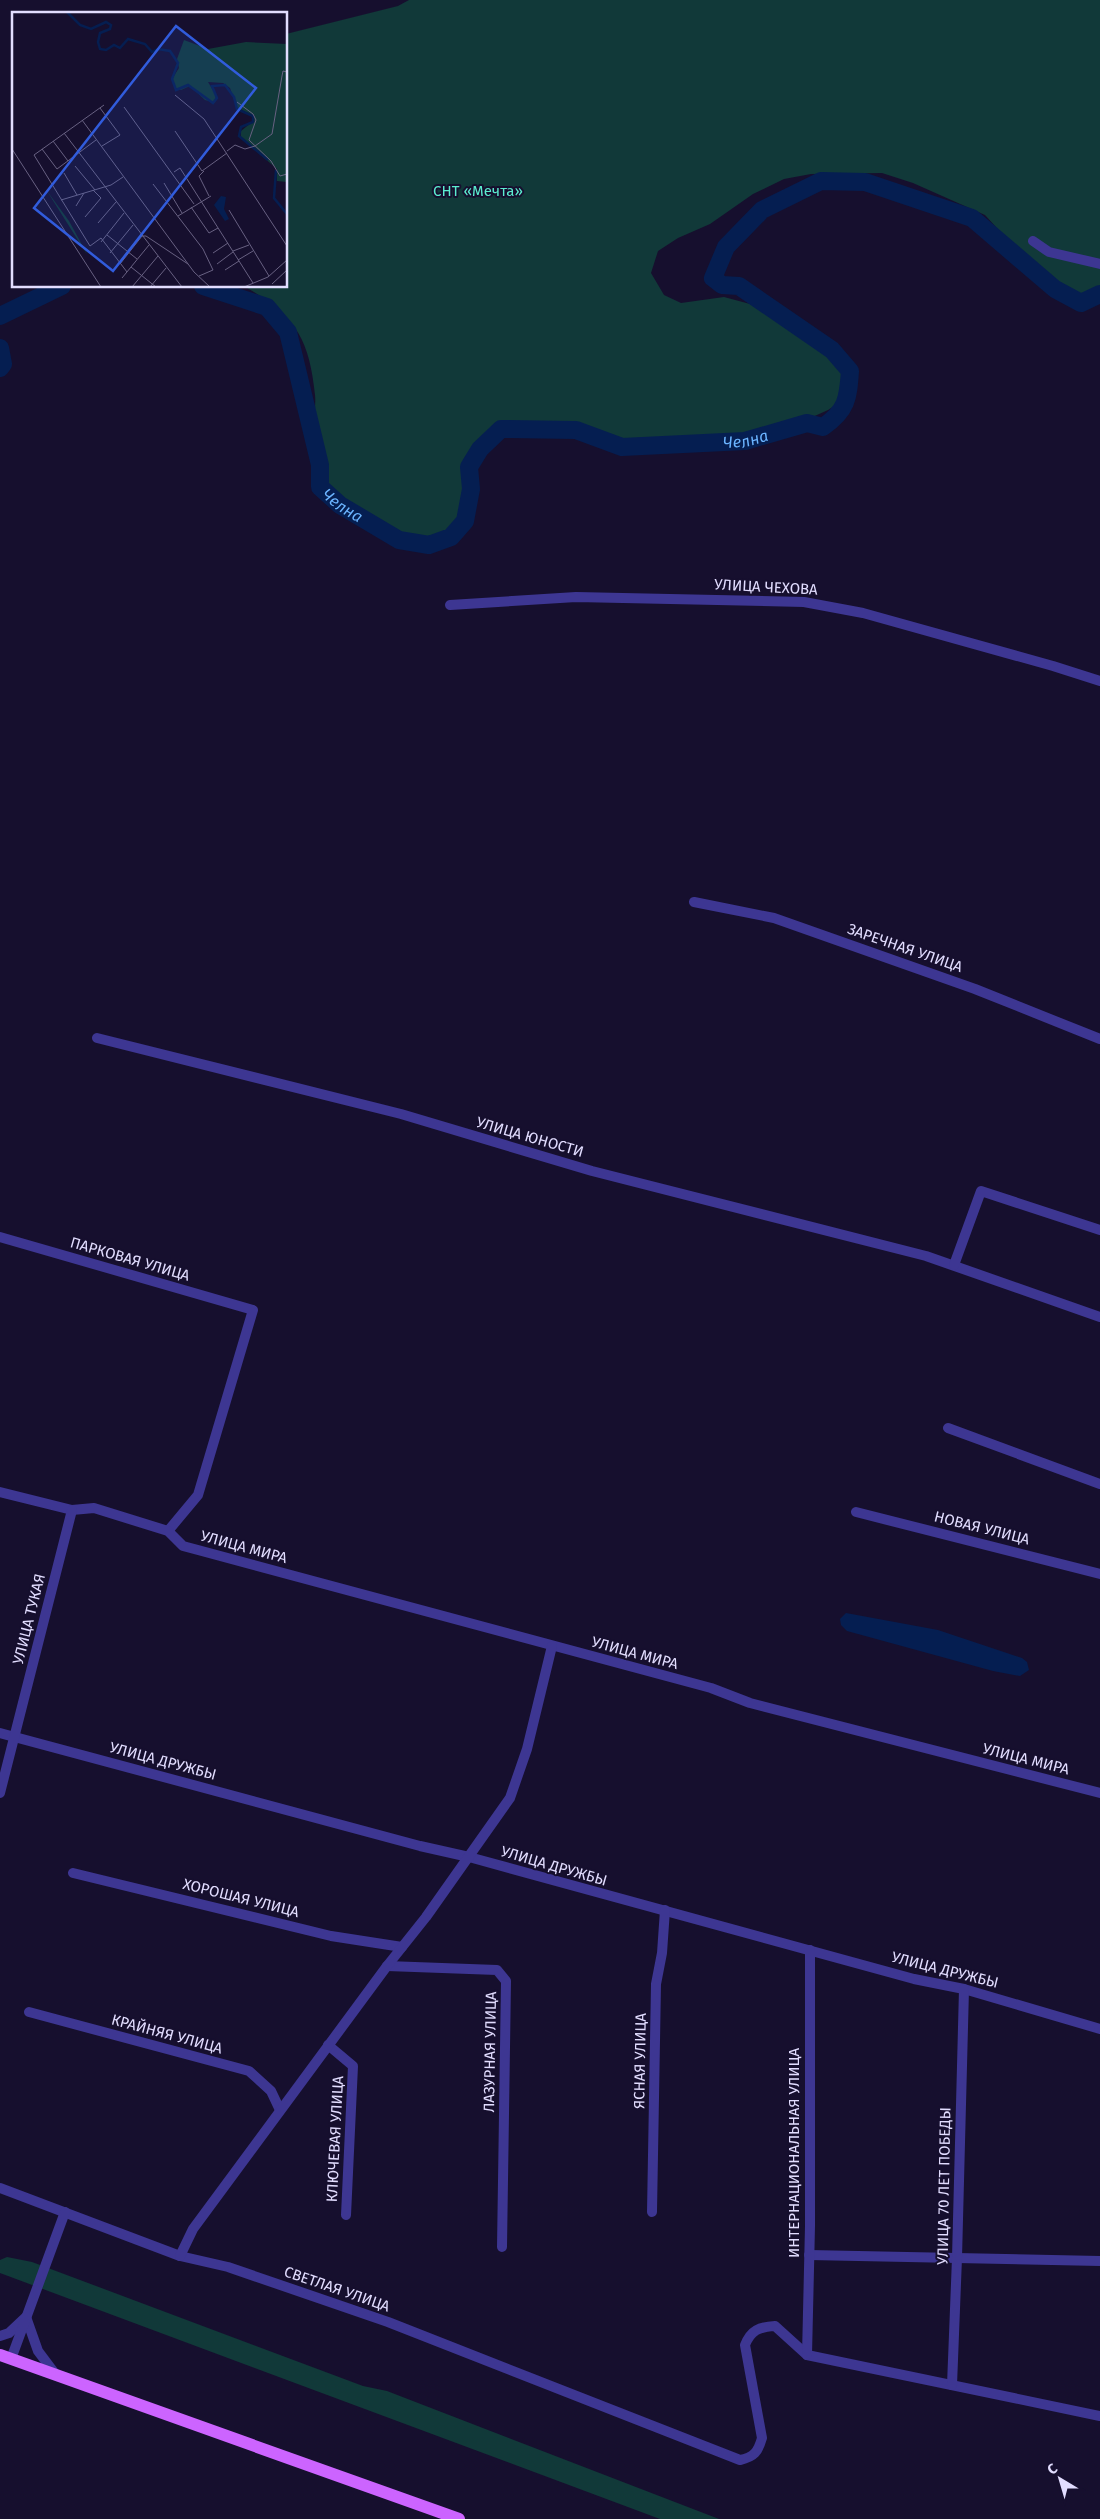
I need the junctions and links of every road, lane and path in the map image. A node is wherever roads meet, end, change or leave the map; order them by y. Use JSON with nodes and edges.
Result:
{"nodes":[{"id":1,"x":1033,"y":241,"type":"dead end"},
{"id":2,"x":1100,"y":264,"type":"edge"},
{"id":3,"x":450,"y":605,"type":"dead end"},
{"id":4,"x":1100,"y":682,"type":"edge"},
{"id":5,"x":694,"y":902,"type":"dead end"},
{"id":6,"x":98,"y":1038,"type":"dead end"},
{"id":7,"x":1100,"y":1039,"type":"edge"},
{"id":8,"x":1100,"y":1230,"type":"edge"},
{"id":9,"x":0,"y":1237,"type":"edge"},
{"id":10,"x":954,"y":1265,"type":"junction"},
{"id":11,"x":1100,"y":1317,"type":"edge"},
{"id":12,"x":948,"y":1428,"type":"dead end"},
{"id":13,"x":1100,"y":1484,"type":"edge"},
{"id":14,"x":0,"y":1492,"type":"edge"},
{"id":15,"x":72,"y":1510,"type":"junction"},
{"id":16,"x":856,"y":1512,"type":"dead end"},
{"id":17,"x":168,"y":1531,"type":"junction"},
{"id":18,"x":1100,"y":1574,"type":"edge"},
{"id":19,"x":552,"y":1646,"type":"junction"},
{"id":20,"x":0,"y":1733,"type":"edge"},
{"id":21,"x":14,"y":1737,"type":"junction"},
{"id":22,"x":0,"y":1793,"type":"edge"},
{"id":23,"x":1100,"y":1793,"type":"edge"},
{"id":24,"x":469,"y":1857,"type":"junction"},
{"id":25,"x":73,"y":1873,"type":"dead end"},
{"id":26,"x":665,"y":1910,"type":"junction"},
{"id":27,"x":402,"y":1947,"type":"junction"},
{"id":28,"x":810,"y":1950,"type":"junction"},
{"id":29,"x":387,"y":1966,"type":"junction"},
{"id":30,"x":964,"y":1989,"type":"junction"},
{"id":31,"x":29,"y":2012,"type":"dead end"},
{"id":32,"x":1100,"y":2029,"type":"edge"},
{"id":33,"x":328,"y":2045,"type":"junction"},
{"id":34,"x":280,"y":2110,"type":"junction"},
{"id":35,"x":0,"y":2188,"type":"edge"},
{"id":36,"x":64,"y":2212,"type":"junction"},
{"id":37,"x":652,"y":2212,"type":"dead end"},
{"id":38,"x":346,"y":2216,"type":"dead end"},
{"id":39,"x":502,"y":2247,"type":"dead end"},
{"id":40,"x":809,"y":2255,"type":"junction"},
{"id":41,"x":180,"y":2256,"type":"junction"},
{"id":42,"x":957,"y":2258,"type":"junction"},
{"id":43,"x":1100,"y":2261,"type":"edge"},
{"id":44,"x":26,"y":2317,"type":"junction"},
{"id":45,"x":0,"y":2336,"type":"edge"},
{"id":46,"x":807,"y":2355,"type":"junction"},
{"id":47,"x":5,"y":2357,"type":"edge"},
{"id":48,"x":56,"y":2375,"type":"junction"},
{"id":49,"x":952,"y":2385,"type":"junction"},
{"id":50,"x":1100,"y":2416,"type":"edge"},
{"id":51,"x":459,"y":2519,"type":"edge"}],
"edges":[{"from":1,"to":2,"type":"street"},
{"from":3,"to":4,"type":"street","name":"УЛИЦА ЧЕХОВА"},
{"from":5,"to":7,"type":"street","name":"ЗАРЕЧНАЯ УЛИЦА"},
{"from":6,"to":10,"type":"street","name":"УЛИЦА ЮНОСТИ"},
{"from":8,"to":10,"type":"street"},
{"from":9,"to":17,"type":"street","name":"ПАРКОВАЯ УЛИЦА"},
{"from":10,"to":11,"type":"street","name":"УЛИЦА ЮНОСТИ"},
{"from":12,"to":13,"type":"street"},
{"from":14,"to":15,"type":"street"},
{"from":15,"to":17,"type":"street"},
{"from":15,"to":21,"type":"street","name":"УЛИЦА ТУКАЯ"},
{"from":16,"to":18,"type":"street","name":"НОВАЯ УЛИЦА"},
{"from":17,"to":19,"type":"street","name":"УЛИЦА МИРА"},
{"from":19,"to":23,"type":"street","name":"УЛИЦА МИРА"},
{"from":19,"to":24,"type":"street"},
{"from":20,"to":21,"type":"street","name":"УЛИЦА ДРУЖБЫ"},
{"from":21,"to":22,"type":"street","name":"УЛИЦА ТУКАЯ"},
{"from":21,"to":24,"type":"street","name":"УЛИЦА ДРУЖБЫ"},
{"from":24,"to":26,"type":"street","name":"УЛИЦА ДРУЖБЫ"},
{"from":24,"to":27,"type":"street"},
{"from":25,"to":27,"type":"street","name":"ХОРОШАЯ УЛИЦА"},
{"from":26,"to":28,"type":"street","name":"УЛИЦА ДРУЖБЫ"},
{"from":26,"to":37,"type":"street","name":"ЯСНАЯ УЛИЦА"},
{"from":27,"to":29,"type":"street"},
{"from":28,"to":30,"type":"street","name":"УЛИЦА ДРУЖБЫ"},
{"from":28,"to":40,"type":"street","name":"ИНТЕРНАЦИОНАЛЬНАЯ УЛИЦА"},
{"from":29,"to":33,"type":"street"},
{"from":29,"to":39,"type":"street","name":"ЛАЗУРНАЯ УЛИЦА"},
{"from":30,"to":32,"type":"street","name":"УЛИЦА ДРУЖБЫ"},
{"from":30,"to":42,"type":"street","name":"УЛИЦА 70 ЛЕТ ПОБЕДЫ"},
{"from":31,"to":34,"type":"street","name":"КРАЙНЯЯ УЛИЦА"},
{"from":33,"to":34,"type":"street"},
{"from":33,"to":38,"type":"street","name":"КЛЮЧЕВАЯ УЛИЦА"},
{"from":34,"to":41,"type":"street"},
{"from":35,"to":36,"type":"street","name":"СВЕТЛАЯ УЛИЦА"},
{"from":36,"to":41,"type":"street","name":"СВЕТЛАЯ УЛИЦА"},
{"from":36,"to":44,"type":"street"},
{"from":40,"to":42,"type":"street"},
{"from":40,"to":46,"type":"street","name":"ИНТЕРНАЦИОНАЛЬНАЯ УЛИЦА"},
{"from":41,"to":46,"type":"street","name":"СВЕТЛАЯ УЛИЦА"},
{"from":42,"to":43,"type":"street"},
{"from":42,"to":49,"type":"street","name":"УЛИЦА 70 ЛЕТ ПОБЕДЫ"},
{"from":44,"to":45,"type":"street"},
{"from":44,"to":47,"type":"street"},
{"from":44,"to":48,"type":"street"},
{"from":46,"to":49,"type":"street"},
{"from":47,"to":48,"type":"main road"},
{"from":48,"to":51,"type":"main road"},
{"from":49,"to":50,"type":"street"}]}
